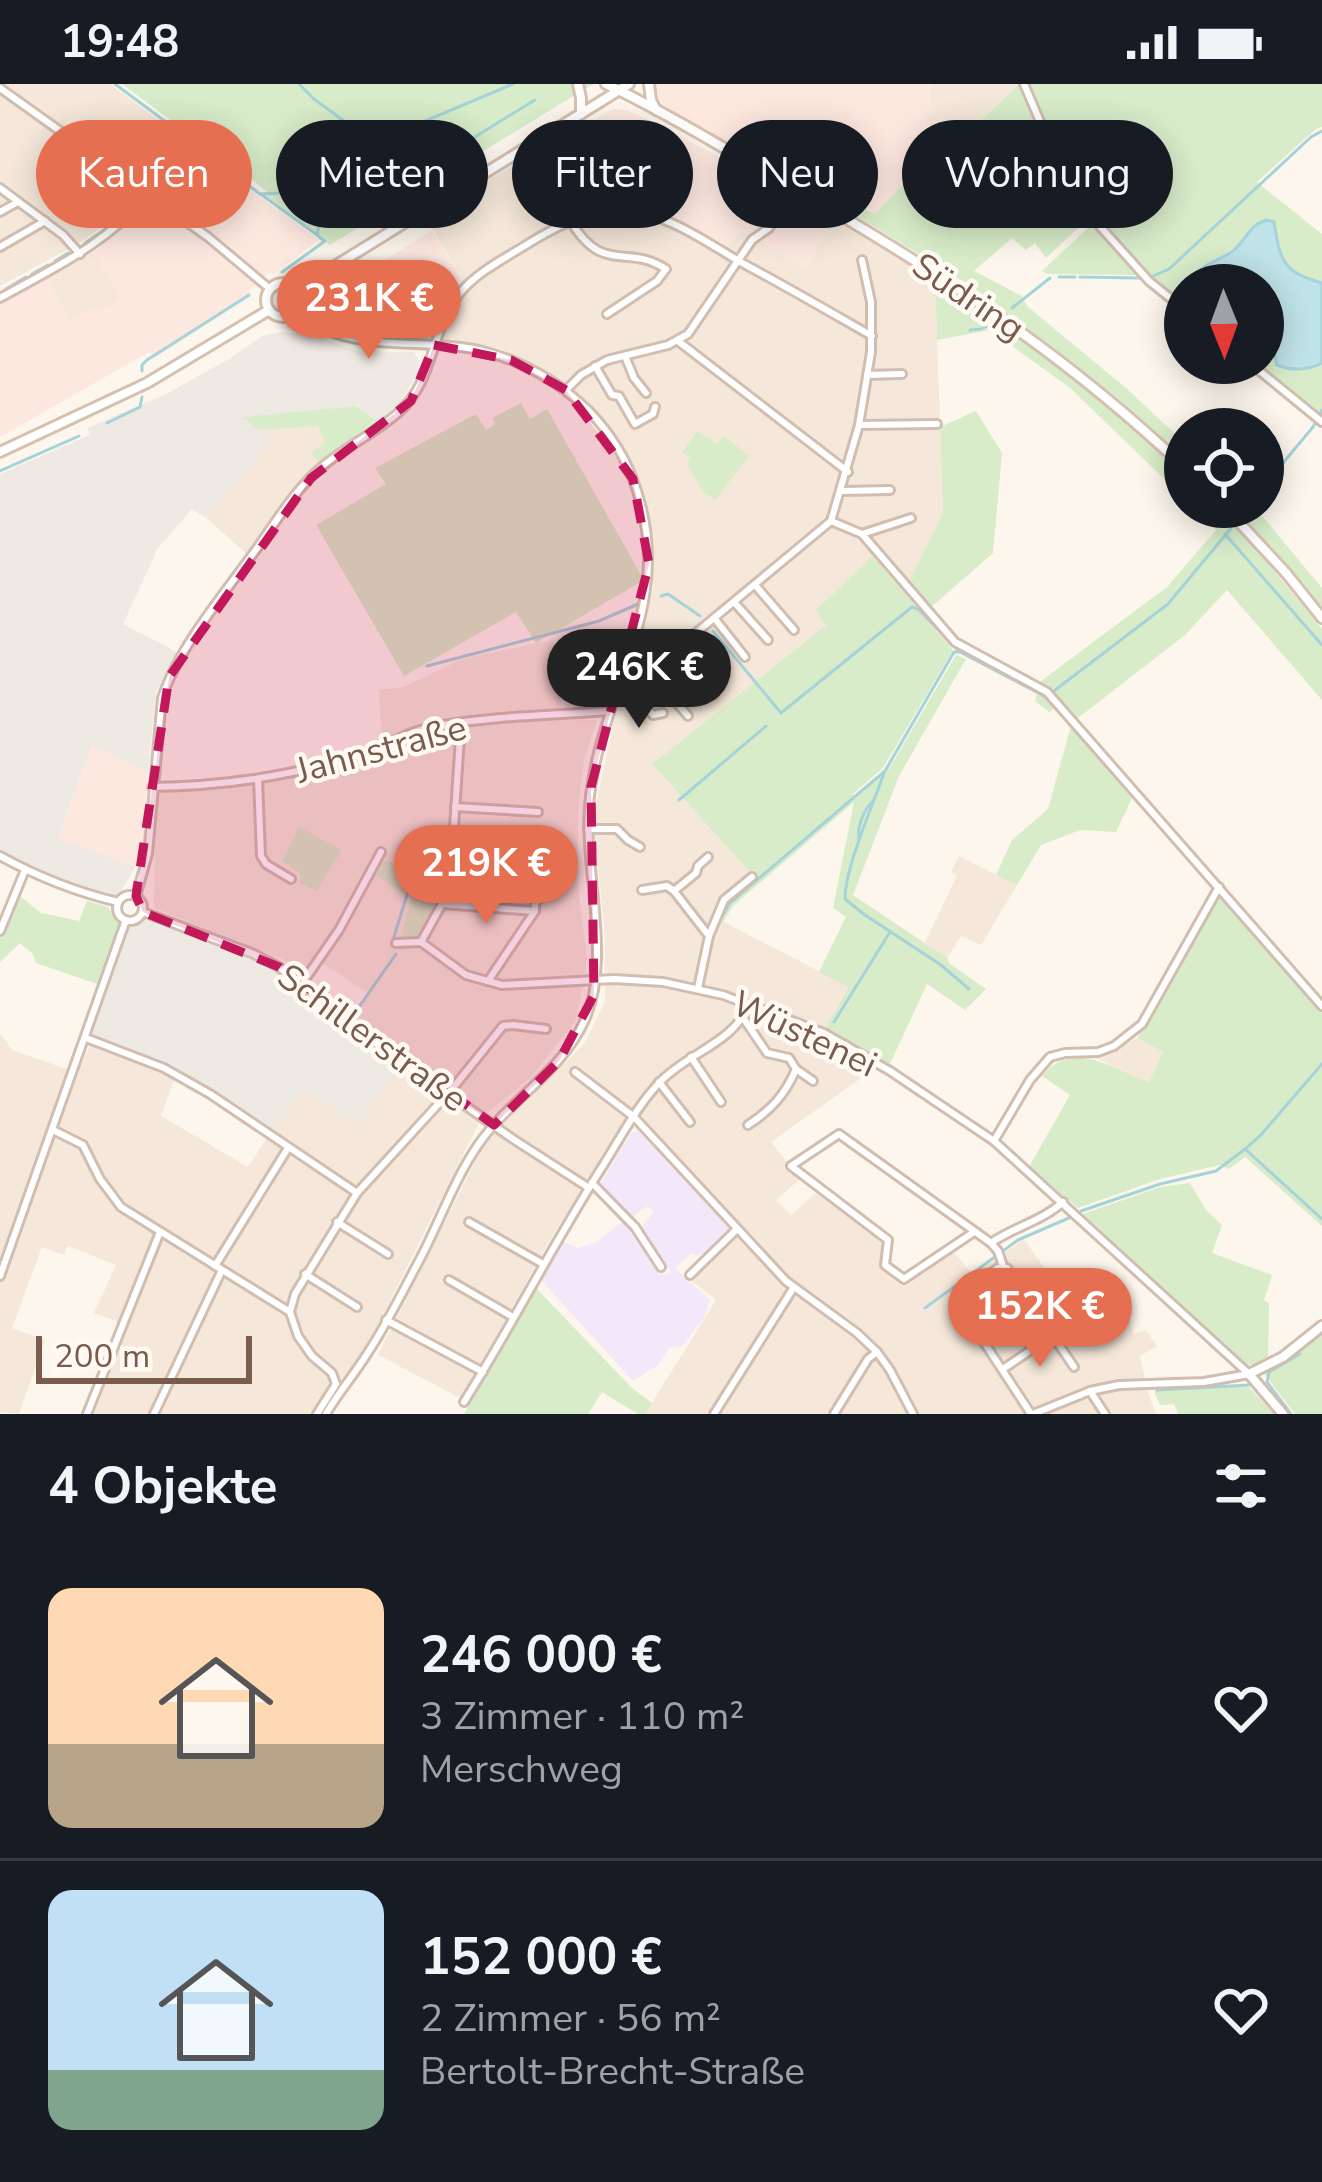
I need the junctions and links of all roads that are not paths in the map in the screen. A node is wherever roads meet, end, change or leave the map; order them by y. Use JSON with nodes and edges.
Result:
{"nodes":[{"id":1,"x":578,"y":84,"type":"edge"},
{"id":2,"x":606,"y":84,"type":"edge"},
{"id":3,"x":649,"y":84,"type":"edge"},
{"id":4,"x":1024,"y":84,"type":"edge"},
{"id":5,"x":625,"y":87,"type":"edge"},
{"id":6,"x":0,"y":88,"type":"edge"},
{"id":7,"x":657,"y":111,"type":"junction"},
{"id":8,"x":580,"y":115,"type":"junction"},
{"id":9,"x":45,"y":120,"type":"edge"},
{"id":10,"x":0,"y":188,"type":"edge"},
{"id":11,"x":18,"y":202,"type":"junction"},
{"id":12,"x":0,"y":212,"type":"edge"},
{"id":13,"x":36,"y":215,"type":"edge"},
{"id":14,"x":36,"y":226,"type":"edge"},
{"id":15,"x":54,"y":228,"type":"edge"},
{"id":16,"x":116,"y":228,"type":"edge"},
{"id":17,"x":196,"y":228,"type":"edge"},
{"id":18,"x":556,"y":228,"type":"edge"},
{"id":19,"x":575,"y":228,"type":"edge"},
{"id":20,"x":681,"y":228,"type":"edge"},
{"id":21,"x":769,"y":228,"type":"edge"},
{"id":22,"x":0,"y":247,"type":"edge"},
{"id":23,"x":80,"y":254,"type":"junction"},
{"id":24,"x":862,"y":260,"type":"dead end"},
{"id":25,"x":739,"y":261,"type":"junction"},
{"id":26,"x":271,"y":289,"type":"junction"},
{"id":27,"x":296,"y":290,"type":"junction"},
{"id":28,"x":1164,"y":293,"type":"edge"},
{"id":29,"x":0,"y":296,"type":"edge"},
{"id":30,"x":269,"y":310,"type":"junction"},
{"id":31,"x":296,"y":311,"type":"junction"},
{"id":32,"x":607,"y":314,"type":"dead end"},
{"id":33,"x":872,"y":336,"type":"junction"},
{"id":34,"x":678,"y":340,"type":"junction"},
{"id":35,"x":434,"y":346,"type":"junction"},
{"id":36,"x":625,"y":356,"type":"junction"},
{"id":37,"x":595,"y":366,"type":"junction"},
{"id":38,"x":902,"y":374,"type":"dead end"},
{"id":39,"x":867,"y":375,"type":"junction"},
{"id":40,"x":1275,"y":384,"type":"edge"},
{"id":41,"x":566,"y":390,"type":"junction"},
{"id":42,"x":646,"y":393,"type":"dead end"},
{"id":43,"x":655,"y":407,"type":"dead end"},
{"id":44,"x":1319,"y":420,"type":"edge"},
{"id":45,"x":937,"y":424,"type":"dead end"},
{"id":46,"x":860,"y":425,"type":"junction"},
{"id":47,"x":1164,"y":449,"type":"edge"},
{"id":48,"x":0,"y":452,"type":"edge"},
{"id":49,"x":848,"y":472,"type":"junction"},
{"id":50,"x":890,"y":490,"type":"dead end"},
{"id":51,"x":842,"y":491,"type":"junction"},
{"id":52,"x":911,"y":518,"type":"dead end"},
{"id":53,"x":831,"y":521,"type":"junction"},
{"id":54,"x":1244,"y":528,"type":"edge"},
{"id":55,"x":862,"y":534,"type":"junction"},
{"id":56,"x":755,"y":584,"type":"junction"},
{"id":57,"x":734,"y":602,"type":"junction"},
{"id":58,"x":1322,"y":618,"type":"edge"},
{"id":59,"x":715,"y":619,"type":"junction"},
{"id":60,"x":794,"y":630,"type":"dead end"},
{"id":61,"x":768,"y":640,"type":"dead end"},
{"id":62,"x":677,"y":650,"type":"junction"},
{"id":63,"x":745,"y":657,"type":"dead end"},
{"id":64,"x":625,"y":670,"type":"junction"},
{"id":65,"x":650,"y":670,"type":"junction"},
{"id":66,"x":618,"y":691,"type":"junction"},
{"id":67,"x":714,"y":694,"type":"dead end"},
{"id":68,"x":610,"y":711,"type":"junction"},
{"id":69,"x":663,"y":713,"type":"dead end"},
{"id":70,"x":688,"y":716,"type":"dead end"},
{"id":71,"x":461,"y":724,"type":"junction"},
{"id":72,"x":258,"y":779,"type":"junction"},
{"id":73,"x":152,"y":787,"type":"junction"},
{"id":74,"x":455,"y":807,"type":"junction"},
{"id":75,"x":538,"y":812,"type":"dead end"},
{"id":76,"x":588,"y":829,"type":"junction"},
{"id":77,"x":640,"y":847,"type":"dead end"},
{"id":78,"x":381,"y":852,"type":"dead end"},
{"id":79,"x":0,"y":856,"type":"edge"},
{"id":80,"x":708,"y":857,"type":"dead end"},
{"id":81,"x":25,"y":870,"type":"junction"},
{"id":82,"x":451,"y":872,"type":"dead end"},
{"id":83,"x":752,"y":877,"type":"dead end"},
{"id":84,"x":291,"y":879,"type":"dead end"},
{"id":85,"x":486,"y":881,"type":"dead end"},
{"id":86,"x":1219,"y":887,"type":"junction"},
{"id":87,"x":545,"y":890,"type":"dead end"},
{"id":88,"x":642,"y":890,"type":"dead end"},
{"id":89,"x":674,"y":891,"type":"junction"},
{"id":90,"x":136,"y":896,"type":"junction"},
{"id":91,"x":118,"y":902,"type":"junction"},
{"id":92,"x":484,"y":906,"type":"junction"},
{"id":93,"x":535,"y":911,"type":"junction"},
{"id":94,"x":143,"y":912,"type":"junction"},
{"id":95,"x":126,"y":920,"type":"junction"},
{"id":96,"x":0,"y":931,"type":"edge"},
{"id":97,"x":709,"y":936,"type":"junction"},
{"id":98,"x":421,"y":942,"type":"junction"},
{"id":99,"x":395,"y":944,"type":"dead end"},
{"id":100,"x":596,"y":979,"type":"junction"},
{"id":101,"x":488,"y":981,"type":"junction"},
{"id":102,"x":301,"y":985,"type":"junction"},
{"id":103,"x":698,"y":988,"type":"junction"},
{"id":104,"x":749,"y":1004,"type":"junction"},
{"id":105,"x":1322,"y":1006,"type":"edge"},
{"id":106,"x":744,"y":1018,"type":"junction"},
{"id":107,"x":546,"y":1029,"type":"dead end"},
{"id":108,"x":86,"y":1038,"type":"junction"},
{"id":109,"x":691,"y":1057,"type":"junction"},
{"id":110,"x":796,"y":1069,"type":"junction"},
{"id":111,"x":575,"y":1072,"type":"dead end"},
{"id":112,"x":813,"y":1081,"type":"dead end"},
{"id":113,"x":659,"y":1082,"type":"junction"},
{"id":114,"x":447,"y":1093,"type":"junction"},
{"id":115,"x":721,"y":1102,"type":"dead end"},
{"id":116,"x":634,"y":1118,"type":"junction"},
{"id":117,"x":689,"y":1122,"type":"dead end"},
{"id":118,"x":494,"y":1125,"type":"junction"},
{"id":119,"x":748,"y":1125,"type":"dead end"},
{"id":120,"x":53,"y":1130,"type":"junction"},
{"id":121,"x":994,"y":1141,"type":"junction"},
{"id":122,"x":288,"y":1148,"type":"junction"},
{"id":123,"x":590,"y":1185,"type":"junction"},
{"id":124,"x":357,"y":1193,"type":"junction"},
{"id":125,"x":1063,"y":1202,"type":"junction"},
{"id":126,"x":337,"y":1222,"type":"junction"},
{"id":127,"x":469,"y":1222,"type":"dead end"},
{"id":128,"x":736,"y":1230,"type":"junction"},
{"id":129,"x":160,"y":1232,"type":"junction"},
{"id":130,"x":974,"y":1232,"type":"junction"},
{"id":131,"x":991,"y":1243,"type":"junction"},
{"id":132,"x":388,"y":1254,"type":"dead end"},
{"id":133,"x":1000,"y":1258,"type":"junction"},
{"id":134,"x":543,"y":1264,"type":"junction"},
{"id":135,"x":218,"y":1268,"type":"junction"},
{"id":136,"x":662,"y":1268,"type":"dead end"},
{"id":137,"x":1,"y":1273,"type":"edge"},
{"id":138,"x":305,"y":1274,"type":"junction"},
{"id":139,"x":690,"y":1275,"type":"dead end"},
{"id":140,"x":449,"y":1280,"type":"dead end"},
{"id":141,"x":794,"y":1287,"type":"junction"},
{"id":142,"x":357,"y":1307,"type":"dead end"},
{"id":143,"x":290,"y":1312,"type":"junction"},
{"id":144,"x":513,"y":1317,"type":"junction"},
{"id":145,"x":386,"y":1320,"type":"junction"},
{"id":146,"x":1322,"y":1326,"type":"edge"},
{"id":147,"x":1053,"y":1335,"type":"junction"},
{"id":148,"x":877,"y":1352,"type":"junction"},
{"id":149,"x":1074,"y":1367,"type":"dead end"},
{"id":150,"x":1003,"y":1369,"type":"junction"},
{"id":151,"x":483,"y":1372,"type":"junction"},
{"id":152,"x":1249,"y":1374,"type":"junction"},
{"id":153,"x":1090,"y":1391,"type":"junction"},
{"id":154,"x":464,"y":1402,"type":"dead end"},
{"id":155,"x":86,"y":1414,"type":"edge"},
{"id":156,"x":154,"y":1414,"type":"edge"},
{"id":157,"x":321,"y":1414,"type":"edge"},
{"id":158,"x":714,"y":1414,"type":"edge"},
{"id":159,"x":834,"y":1414,"type":"edge"},
{"id":160,"x":913,"y":1414,"type":"edge"},
{"id":161,"x":1033,"y":1414,"type":"edge"},
{"id":162,"x":1106,"y":1414,"type":"edge"},
{"id":163,"x":1282,"y":1414,"type":"edge"}],
"edges":[{"from":1,"to":8,"type":"main road"},
{"from":2,"to":5,"type":"main road","name":"Südring"},
{"from":3,"to":7,"type":"main road"},
{"from":4,"to":28,"type":"street"},
{"from":5,"to":7,"type":"main road","name":"Südring"},
{"from":5,"to":8,"type":"main road"},
{"from":6,"to":9,"type":"street"},
{"from":7,"to":47,"type":"main road","name":"Südring"},
{"from":8,"to":27,"type":"main road"},
{"from":10,"to":11,"type":"street"},
{"from":11,"to":12,"type":"street"},
{"from":11,"to":13,"type":"street"},
{"from":14,"to":22,"type":"street"},
{"from":15,"to":23,"type":"street"},
{"from":16,"to":23,"type":"street"},
{"from":17,"to":26,"type":"street"},
{"from":18,"to":35,"type":"street"},
{"from":19,"to":32,"type":"street"},
{"from":20,"to":25,"type":"street"},
{"from":21,"to":25,"type":"street"},
{"from":23,"to":29,"type":"street"},
{"from":24,"to":33,"type":"street"},
{"from":25,"to":33,"type":"street"},
{"from":25,"to":34,"type":"street"},
{"from":26,"to":27,"type":"main road"},
{"from":26,"to":30,"type":"main road"},
{"from":27,"to":31,"type":"main road"},
{"from":30,"to":31,"type":"main road"},
{"from":30,"to":48,"type":"main road"},
{"from":31,"to":35,"type":"street"},
{"from":33,"to":39,"type":"street"},
{"from":34,"to":36,"type":"street"},
{"from":34,"to":49,"type":"street"},
{"from":35,"to":41,"type":"street"},
{"from":35,"to":73,"type":"street"},
{"from":36,"to":37,"type":"street"},
{"from":36,"to":42,"type":"street"},
{"from":37,"to":41,"type":"street"},
{"from":37,"to":43,"type":"street"},
{"from":38,"to":39,"type":"street"},
{"from":39,"to":46,"type":"street"},
{"from":40,"to":44,"type":"street"},
{"from":41,"to":64,"type":"street"},
{"from":45,"to":46,"type":"street"},
{"from":46,"to":49,"type":"street"},
{"from":49,"to":51,"type":"street"},
{"from":50,"to":51,"type":"street"},
{"from":51,"to":53,"type":"street"},
{"from":52,"to":55,"type":"street"},
{"from":53,"to":55,"type":"street"},
{"from":53,"to":56,"type":"street"},
{"from":54,"to":58,"type":"main road"},
{"from":55,"to":86,"type":"street"},
{"from":56,"to":57,"type":"street"},
{"from":56,"to":60,"type":"street"},
{"from":57,"to":59,"type":"street"},
{"from":57,"to":61,"type":"street"},
{"from":59,"to":62,"type":"street"},
{"from":59,"to":63,"type":"street"},
{"from":62,"to":65,"type":"street"},
{"from":62,"to":67,"type":"street"},
{"from":64,"to":65,"type":"street"},
{"from":64,"to":66,"type":"street"},
{"from":65,"to":70,"type":"street"},
{"from":66,"to":68,"type":"street"},
{"from":66,"to":69,"type":"street"},
{"from":68,"to":71,"type":"street","name":"Jahnstraße"},
{"from":68,"to":76,"type":"street"},
{"from":71,"to":72,"type":"street","name":"Jahnstraße"},
{"from":71,"to":74,"type":"street"},
{"from":72,"to":73,"type":"street","name":"Jahnstraße"},
{"from":72,"to":84,"type":"street"},
{"from":73,"to":90,"type":"street"},
{"from":74,"to":75,"type":"street"},
{"from":74,"to":82,"type":"street"},
{"from":76,"to":77,"type":"street"},
{"from":76,"to":100,"type":"street"},
{"from":78,"to":102,"type":"street"},
{"from":79,"to":81,"type":"street"},
{"from":80,"to":89,"type":"street"},
{"from":81,"to":91,"type":"street"},
{"from":81,"to":96,"type":"street"},
{"from":83,"to":97,"type":"street"},
{"from":85,"to":92,"type":"street"},
{"from":86,"to":105,"type":"street"},
{"from":86,"to":121,"type":"street"},
{"from":87,"to":93,"type":"street"},
{"from":88,"to":89,"type":"street"},
{"from":89,"to":97,"type":"street"},
{"from":90,"to":91,"type":"street"},
{"from":90,"to":94,"type":"street"},
{"from":91,"to":95,"type":"street"},
{"from":92,"to":93,"type":"street"},
{"from":92,"to":98,"type":"street"},
{"from":93,"to":101,"type":"street"},
{"from":94,"to":95,"type":"street"},
{"from":94,"to":102,"type":"street","name":"Schillerstraße"},
{"from":95,"to":108,"type":"street"},
{"from":97,"to":103,"type":"street"},
{"from":98,"to":99,"type":"street"},
{"from":98,"to":101,"type":"street"},
{"from":100,"to":101,"type":"street","name":"Wüstenei"},
{"from":100,"to":103,"type":"street","name":"Wüstenei"},
{"from":100,"to":118,"type":"street"},
{"from":102,"to":114,"type":"street","name":"Schillerstraße"},
{"from":103,"to":104,"type":"street","name":"Wüstenei"},
{"from":104,"to":106,"type":"street"},
{"from":104,"to":121,"type":"street","name":"Wüstenei"},
{"from":106,"to":109,"type":"street"},
{"from":106,"to":110,"type":"street"},
{"from":107,"to":114,"type":"street"},
{"from":108,"to":120,"type":"street"},
{"from":108,"to":122,"type":"street"},
{"from":109,"to":113,"type":"street"},
{"from":109,"to":115,"type":"street"},
{"from":110,"to":112,"type":"street"},
{"from":110,"to":119,"type":"street"},
{"from":111,"to":116,"type":"street"},
{"from":113,"to":116,"type":"street"},
{"from":113,"to":117,"type":"street"},
{"from":114,"to":118,"type":"street","name":"Schillerstraße"},
{"from":114,"to":124,"type":"street"},
{"from":116,"to":123,"type":"street"},
{"from":116,"to":128,"type":"street"},
{"from":118,"to":123,"type":"street","name":"Schillerstraße"},
{"from":118,"to":145,"type":"street"},
{"from":120,"to":129,"type":"street"},
{"from":120,"to":137,"type":"street"},
{"from":121,"to":125,"type":"street","name":"Wüstenei"},
{"from":122,"to":124,"type":"street"},
{"from":122,"to":135,"type":"street"},
{"from":123,"to":134,"type":"street"},
{"from":123,"to":136,"type":"street","name":"Schillerstraße"},
{"from":124,"to":126,"type":"street"},
{"from":125,"to":131,"type":"street"},
{"from":125,"to":152,"type":"street","name":"Wüstenei"},
{"from":126,"to":132,"type":"street"},
{"from":126,"to":138,"type":"street"},
{"from":127,"to":134,"type":"street"},
{"from":128,"to":139,"type":"street"},
{"from":128,"to":141,"type":"street"},
{"from":129,"to":135,"type":"street"},
{"from":129,"to":155,"type":"street"},
{"from":130,"to":130,"type":"street"},
{"from":130,"to":131,"type":"street"},
{"from":131,"to":133,"type":"street"},
{"from":133,"to":147,"type":"street"},
{"from":133,"to":150,"type":"street"},
{"from":134,"to":144,"type":"street"},
{"from":135,"to":143,"type":"street"},
{"from":135,"to":156,"type":"street"},
{"from":138,"to":142,"type":"street"},
{"from":138,"to":143,"type":"street"},
{"from":140,"to":144,"type":"street"},
{"from":141,"to":148,"type":"street"},
{"from":141,"to":158,"type":"street"},
{"from":143,"to":157,"type":"street"},
{"from":144,"to":151,"type":"street"},
{"from":145,"to":151,"type":"street"},
{"from":145,"to":157,"type":"street"},
{"from":146,"to":152,"type":"main road"},
{"from":147,"to":149,"type":"street"},
{"from":147,"to":150,"type":"street"},
{"from":148,"to":159,"type":"street"},
{"from":148,"to":160,"type":"street"},
{"from":150,"to":161,"type":"street"},
{"from":151,"to":154,"type":"street"},
{"from":152,"to":153,"type":"street"},
{"from":152,"to":163,"type":"main road"},
{"from":153,"to":161,"type":"street"},
{"from":153,"to":162,"type":"street"}]}
